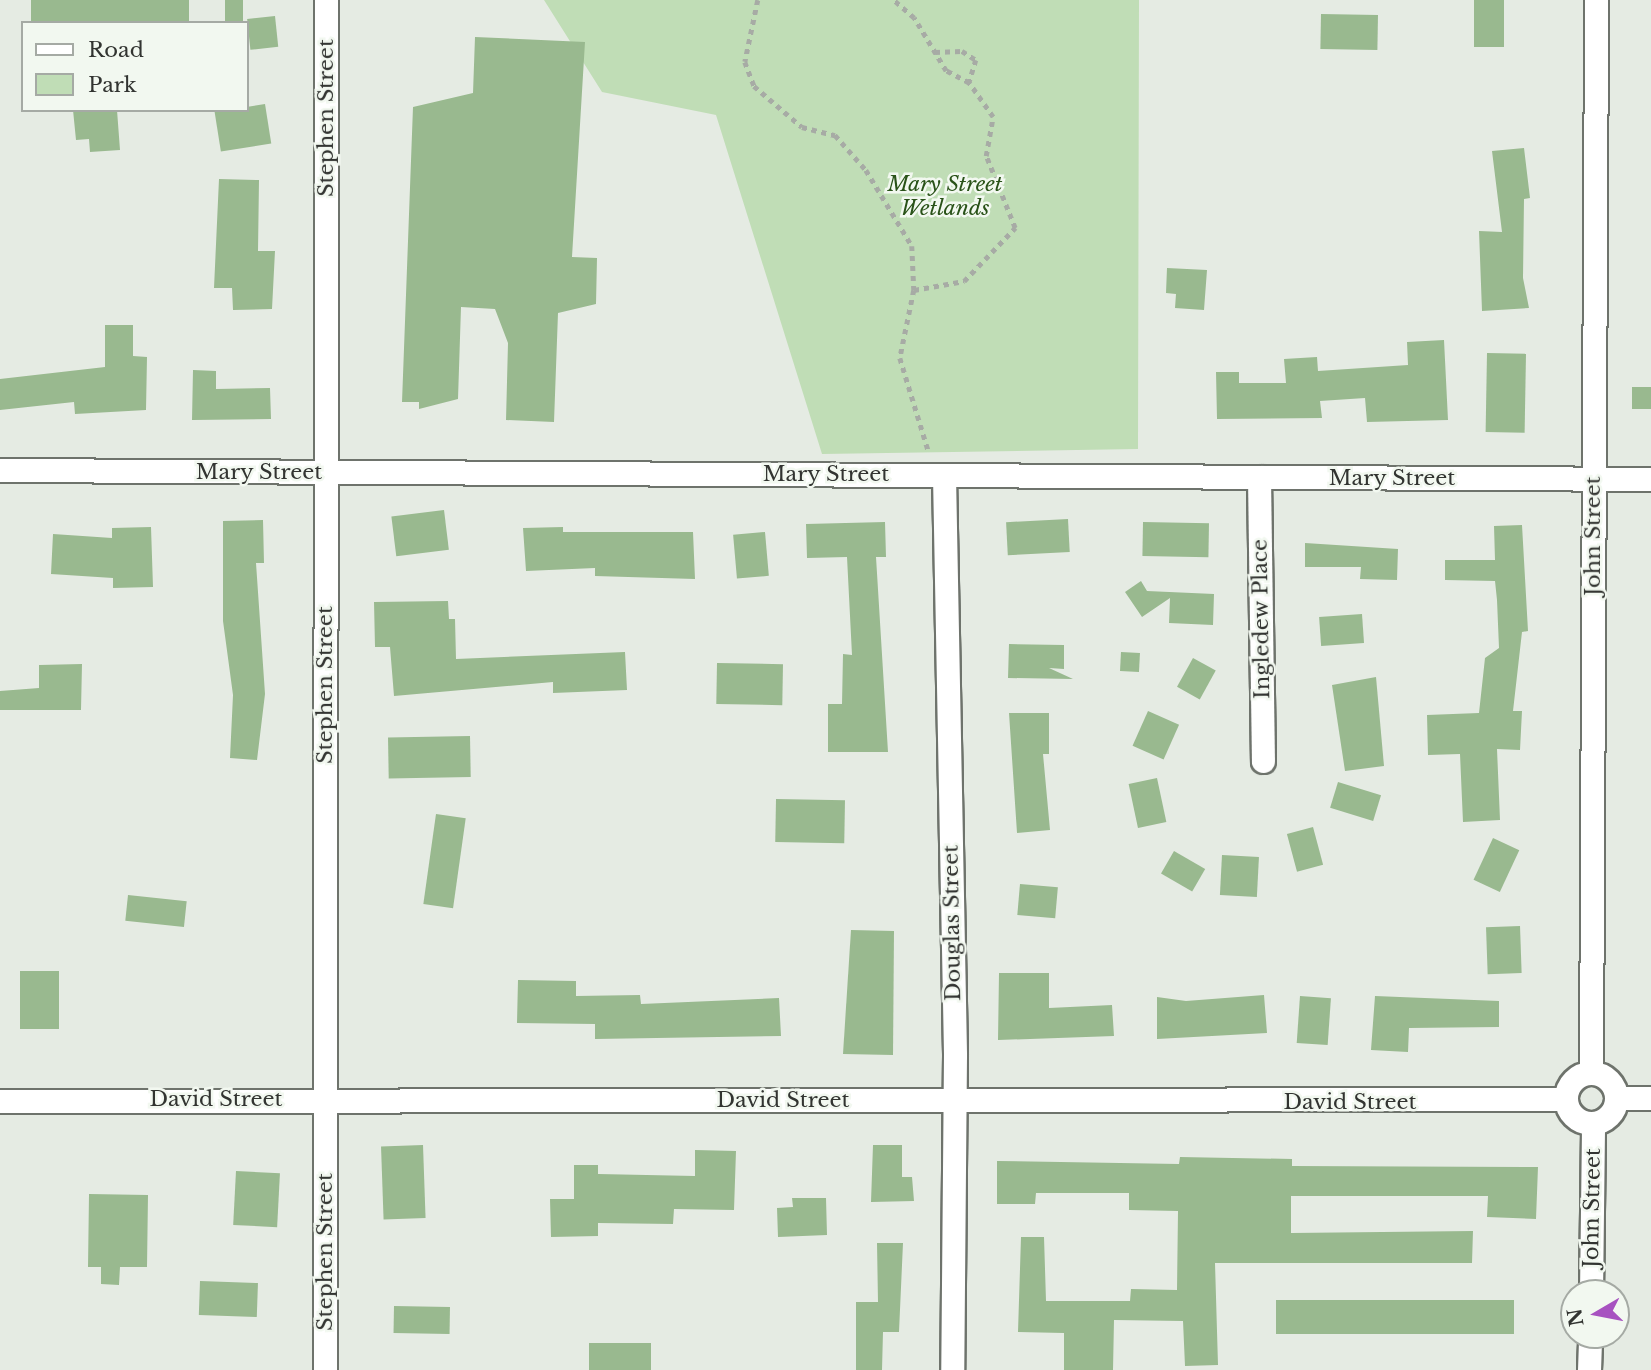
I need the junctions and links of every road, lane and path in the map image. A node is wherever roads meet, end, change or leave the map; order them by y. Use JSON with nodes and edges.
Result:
{"nodes":[{"id":1,"x":326,"y":0,"type":"edge"},
{"id":2,"x":758,"y":0,"type":"edge"},
{"id":3,"x":892,"y":0,"type":"edge"},
{"id":4,"x":1596,"y":0,"type":"edge"},
{"id":5,"x":934,"y":52,"type":"junction"},
{"id":6,"x":969,"y":83,"type":"junction"},
{"id":7,"x":914,"y":290,"type":"junction"},
{"id":8,"x":0,"y":470,"type":"edge"},
{"id":9,"x":325,"y":472,"type":"junction"},
{"id":10,"x":944,"y":475,"type":"junction"},
{"id":11,"x":1259,"y":477,"type":"junction"},
{"id":12,"x":1593,"y":478,"type":"junction"},
{"id":13,"x":1651,"y":479,"type":"edge"},
{"id":14,"x":1263,"y":761,"type":"dead end"},
{"id":15,"x":1591,"y":1073,"type":"junction"},
{"id":16,"x":1617,"y":1098,"type":"junction"},
{"id":17,"x":1651,"y":1098,"type":"edge"},
{"id":18,"x":325,"y":1099,"type":"junction"},
{"id":19,"x":1566,"y":1099,"type":"junction"},
{"id":20,"x":954,"y":1100,"type":"junction"},
{"id":21,"x":0,"y":1101,"type":"edge"},
{"id":22,"x":1593,"y":1123,"type":"junction"},
{"id":23,"x":1591,"y":1279,"type":"edge"},
{"id":24,"x":1590,"y":1349,"type":"edge"},
{"id":25,"x":325,"y":1370,"type":"edge"},
{"id":26,"x":952,"y":1370,"type":"edge"},
{"id":27,"x":1590,"y":1370,"type":"edge"}],
"edges":[{"from":1,"to":9,"type":"street","name":"Stephen Street"},
{"from":2,"to":7,"type":"path"},
{"from":3,"to":5,"type":"path"},
{"from":4,"to":12,"type":"street","name":"John Street"},
{"from":5,"to":6,"type":"path"},
{"from":5,"to":6,"type":"path"},
{"from":6,"to":7,"type":"path"},
{"from":7,"to":10,"type":"path"},
{"from":8,"to":9,"type":"street","name":"Mary Street"},
{"from":9,"to":10,"type":"street","name":"Mary Street"},
{"from":9,"to":18,"type":"street","name":"Stephen Street"},
{"from":10,"to":11,"type":"street","name":"Mary Street"},
{"from":10,"to":20,"type":"street","name":"Douglas Street"},
{"from":11,"to":12,"type":"street","name":"Mary Street"},
{"from":11,"to":14,"type":"street","name":"Ingledew Place"},
{"from":12,"to":13,"type":"street","name":"Mary Street"},
{"from":12,"to":15,"type":"street","name":"John Street"},
{"from":15,"to":16,"type":"street"},
{"from":15,"to":19,"type":"street"},
{"from":16,"to":17,"type":"street"},
{"from":16,"to":22,"type":"street"},
{"from":18,"to":20,"type":"street","name":"David Street"},
{"from":18,"to":21,"type":"street","name":"David Street"},
{"from":18,"to":25,"type":"street","name":"Stephen Street"},
{"from":19,"to":20,"type":"street","name":"David Street"},
{"from":19,"to":22,"type":"street"},
{"from":20,"to":26,"type":"street","name":"Douglas Street"},
{"from":22,"to":23,"type":"street","name":"John Street"},
{"from":24,"to":27,"type":"street"}]}
